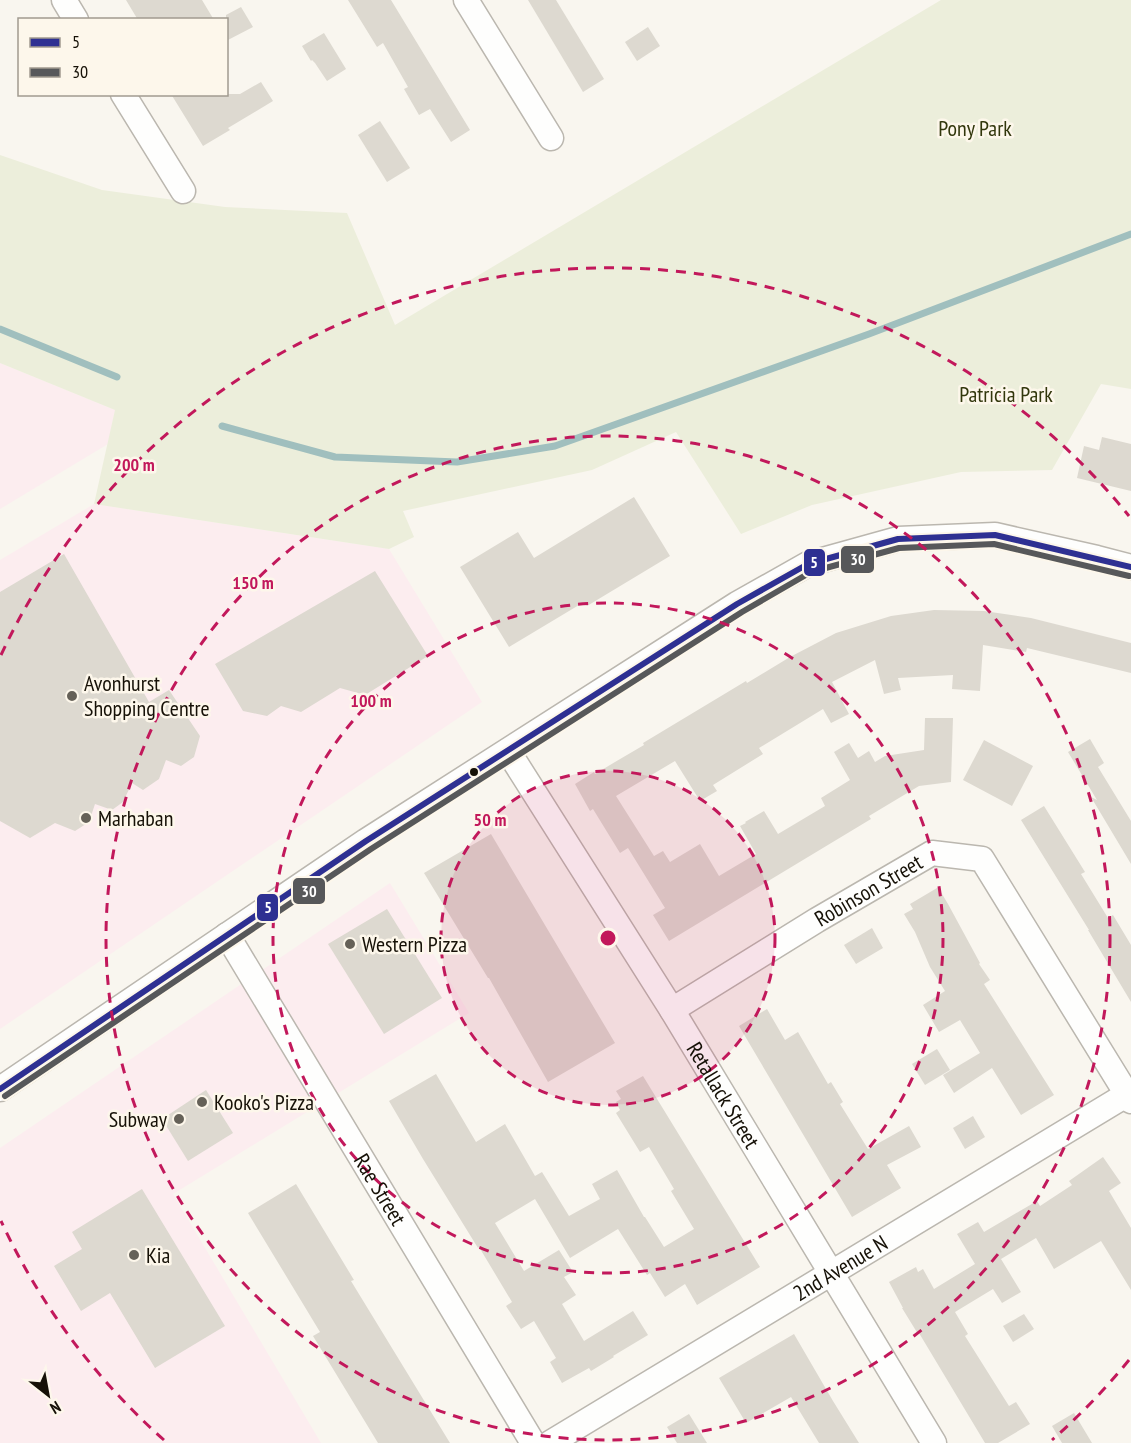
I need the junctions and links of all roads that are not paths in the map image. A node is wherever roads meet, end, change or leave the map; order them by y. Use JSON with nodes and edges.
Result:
{"nodes":[{"id":1,"x":64,"y":0,"type":"edge"},
{"id":2,"x":466,"y":0,"type":"edge"},
{"id":3,"x":75,"y":18,"type":"edge"},
{"id":4,"x":124,"y":96,"type":"edge"},
{"id":5,"x":551,"y":138,"type":"dead end"},
{"id":6,"x":183,"y":191,"type":"dead end"},
{"id":7,"x":1131,"y":567,"type":"edge"},
{"id":8,"x":508,"y":751,"type":"junction"},
{"id":9,"x":227,"y":935,"type":"junction"},
{"id":10,"x":672,"y":1011,"type":"junction"},
{"id":11,"x":0,"y":1089,"type":"edge"},
{"id":12,"x":1130,"y":1096,"type":"edge"},
{"id":13,"x":832,"y":1273,"type":"junction"},
{"id":14,"x":533,"y":1443,"type":"edge"},
{"id":15,"x":550,"y":1443,"type":"edge"},
{"id":16,"x":934,"y":1443,"type":"edge"}],
"edges":[{"from":1,"to":3,"type":"street"},
{"from":2,"to":5,"type":"street"},
{"from":4,"to":6,"type":"street"},
{"from":7,"to":8,"type":"street"},
{"from":8,"to":9,"type":"street"},
{"from":8,"to":10,"type":"street","name":"Retallack Street"},
{"from":9,"to":11,"type":"street"},
{"from":9,"to":14,"type":"street","name":"Rae Street"},
{"from":10,"to":12,"type":"street","name":"Robinson Street"},
{"from":10,"to":13,"type":"street","name":"Retallack Street"},
{"from":12,"to":13,"type":"street","name":"2nd Avenue N"},
{"from":13,"to":15,"type":"street","name":"2nd Avenue N"},
{"from":13,"to":16,"type":"street","name":"Retallack Street"}]}
